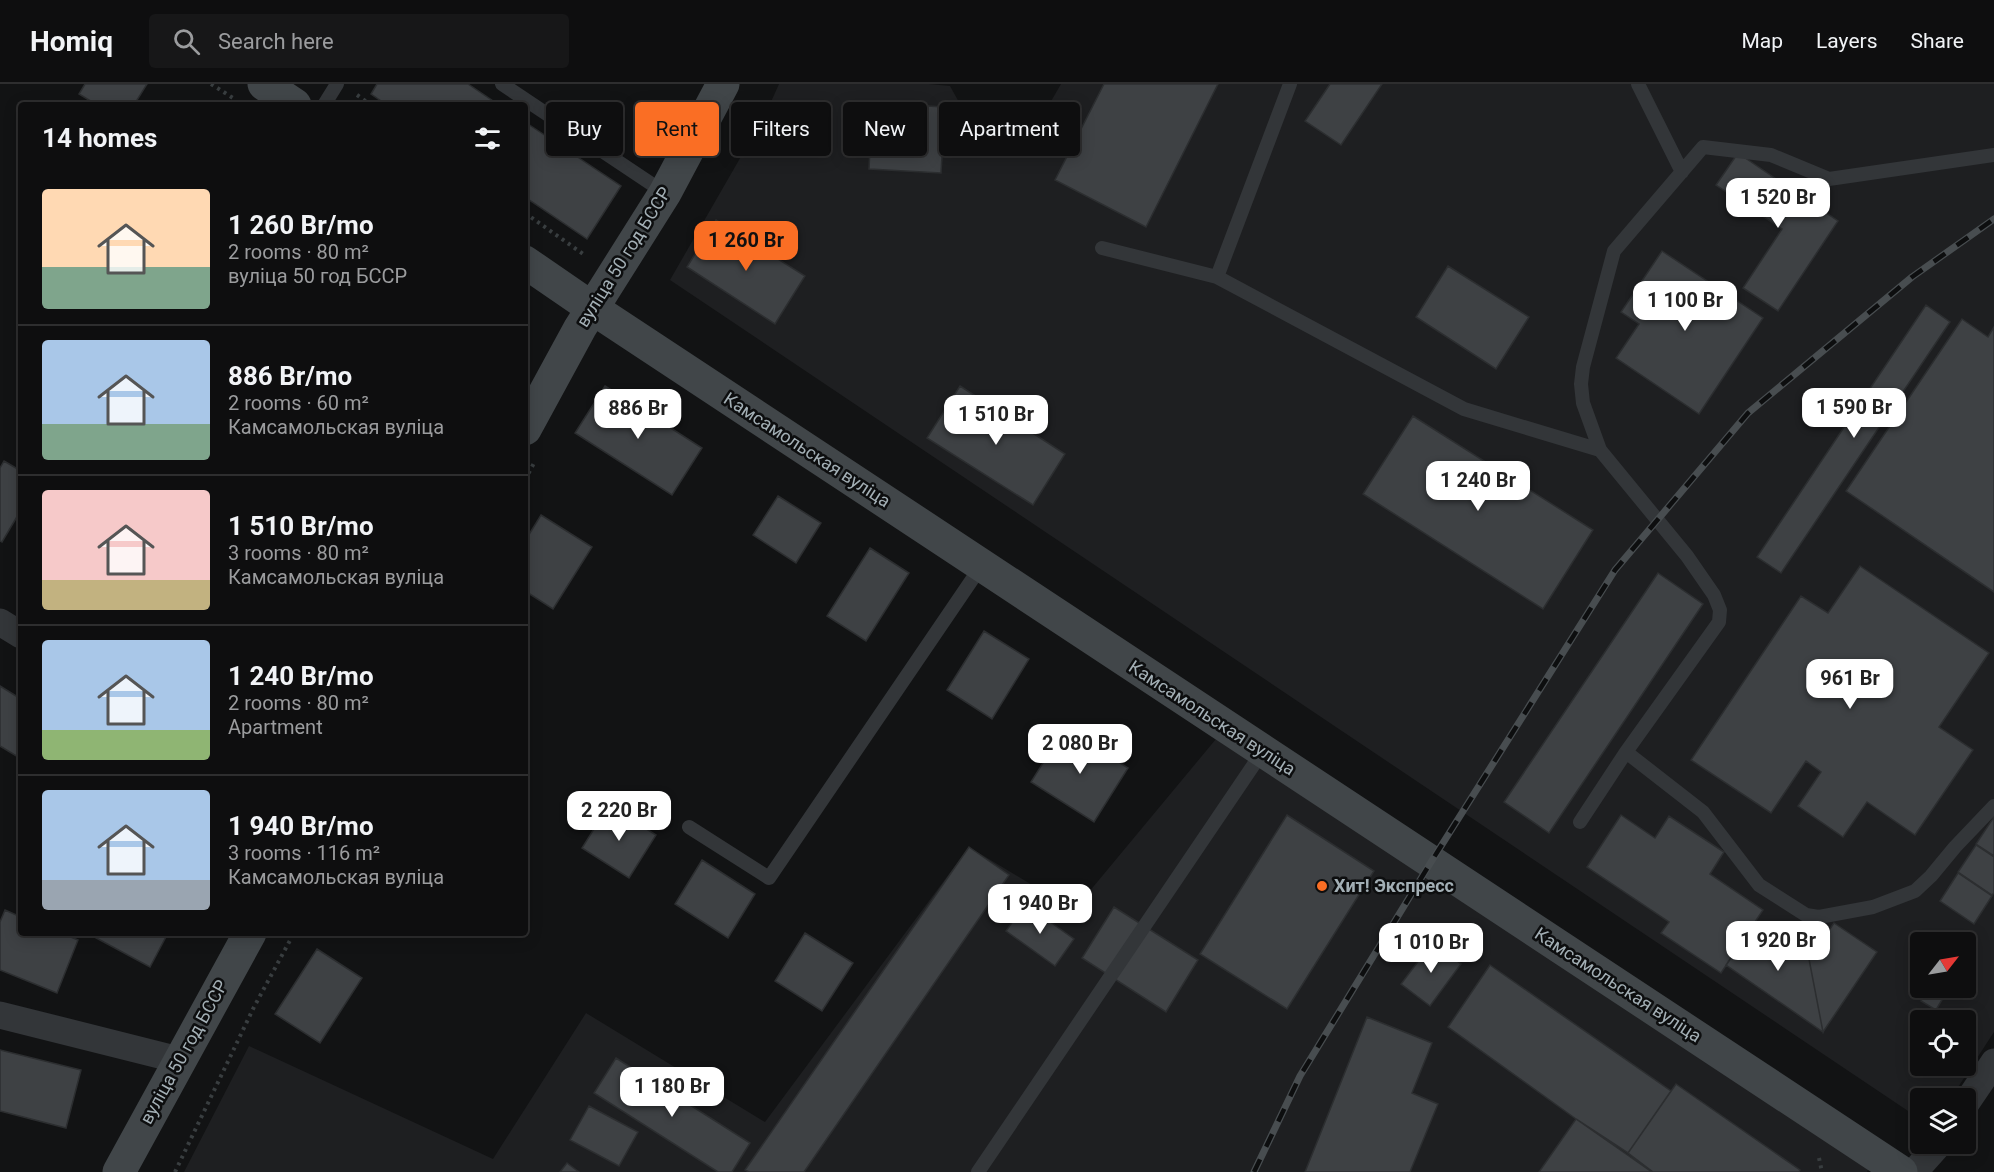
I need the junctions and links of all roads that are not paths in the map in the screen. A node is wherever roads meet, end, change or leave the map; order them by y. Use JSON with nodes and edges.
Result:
{"nodes":[{"id":1,"x":337,"y":84,"type":"edge"},
{"id":2,"x":502,"y":84,"type":"edge"},
{"id":3,"x":723,"y":84,"type":"edge"},
{"id":4,"x":1290,"y":84,"type":"edge"},
{"id":5,"x":1638,"y":84,"type":"edge"},
{"id":6,"x":251,"y":93,"type":"edge"},
{"id":7,"x":284,"y":102,"type":"edge"},
{"id":8,"x":326,"y":102,"type":"edge"},
{"id":9,"x":1994,"y":155,"type":"edge"},
{"id":10,"x":1682,"y":172,"type":"junction"},
{"id":11,"x":665,"y":193,"type":"junction"},
{"id":12,"x":1102,"y":248,"type":"dead end"},
{"id":13,"x":528,"y":264,"type":"edge"},
{"id":14,"x":1217,"y":277,"type":"junction"},
{"id":15,"x":592,"y":308,"type":"junction"},
{"id":16,"x":528,"y":424,"type":"edge"},
{"id":17,"x":1600,"y":450,"type":"junction"},
{"id":18,"x":982,"y":565,"type":"junction"},
{"id":19,"x":0,"y":622,"type":"edge"},
{"id":20,"x":18,"y":633,"type":"edge"},
{"id":21,"x":1263,"y":751,"type":"junction"},
{"id":22,"x":1626,"y":752,"type":"junction"},
{"id":23,"x":1994,"y":806,"type":"edge"},
{"id":24,"x":1580,"y":822,"type":"dead end"},
{"id":25,"x":689,"y":826,"type":"dead end"},
{"id":26,"x":248,"y":936,"type":"edge"},
{"id":27,"x":0,"y":1016,"type":"edge"},
{"id":28,"x":179,"y":1060,"type":"junction"},
{"id":29,"x":1994,"y":1062,"type":"edge"},
{"id":30,"x":1976,"y":1089,"type":"edge"},
{"id":31,"x":1930,"y":1154,"type":"edge"},
{"id":32,"x":119,"y":1172,"type":"edge"},
{"id":33,"x":978,"y":1172,"type":"edge"},
{"id":34,"x":1901,"y":1172,"type":"edge"},
{"id":35,"x":1914,"y":1172,"type":"edge"}],
"edges":[{"from":1,"to":8,"type":"lane"},
{"from":2,"to":11,"type":"lane"},
{"from":3,"to":11,"type":"main road","name":"вуліца 50 год БССР"},
{"from":4,"to":14,"type":"lane"},
{"from":5,"to":10,"type":"lane"},
{"from":6,"to":7,"type":"main road"},
{"from":9,"to":10,"type":"lane"},
{"from":10,"to":17,"type":"lane"},
{"from":11,"to":15,"type":"main road","name":"вуліца 50 год БССР"},
{"from":12,"to":14,"type":"lane"},
{"from":13,"to":15,"type":"main road","name":"Камсамольская вуліца"},
{"from":14,"to":17,"type":"lane"},
{"from":15,"to":16,"type":"main road","name":"вуліца 50 год БССР"},
{"from":15,"to":18,"type":"main road","name":"Камсамольская вуліца"},
{"from":17,"to":22,"type":"lane"},
{"from":18,"to":21,"type":"main road","name":"Камсамольская вуліца"},
{"from":18,"to":25,"type":"lane"},
{"from":19,"to":20,"type":"street"},
{"from":21,"to":33,"type":"lane"},
{"from":21,"to":34,"type":"main road","name":"Камсамольская вуліца"},
{"from":22,"to":23,"type":"lane"},
{"from":22,"to":24,"type":"lane"},
{"from":26,"to":28,"type":"main road","name":"вуліца 50 год БССР"},
{"from":27,"to":28,"type":"street"},
{"from":28,"to":32,"type":"main road","name":"вуліца 50 год БССР"},
{"from":29,"to":30,"type":"street"},
{"from":31,"to":35,"type":"street"}]}
